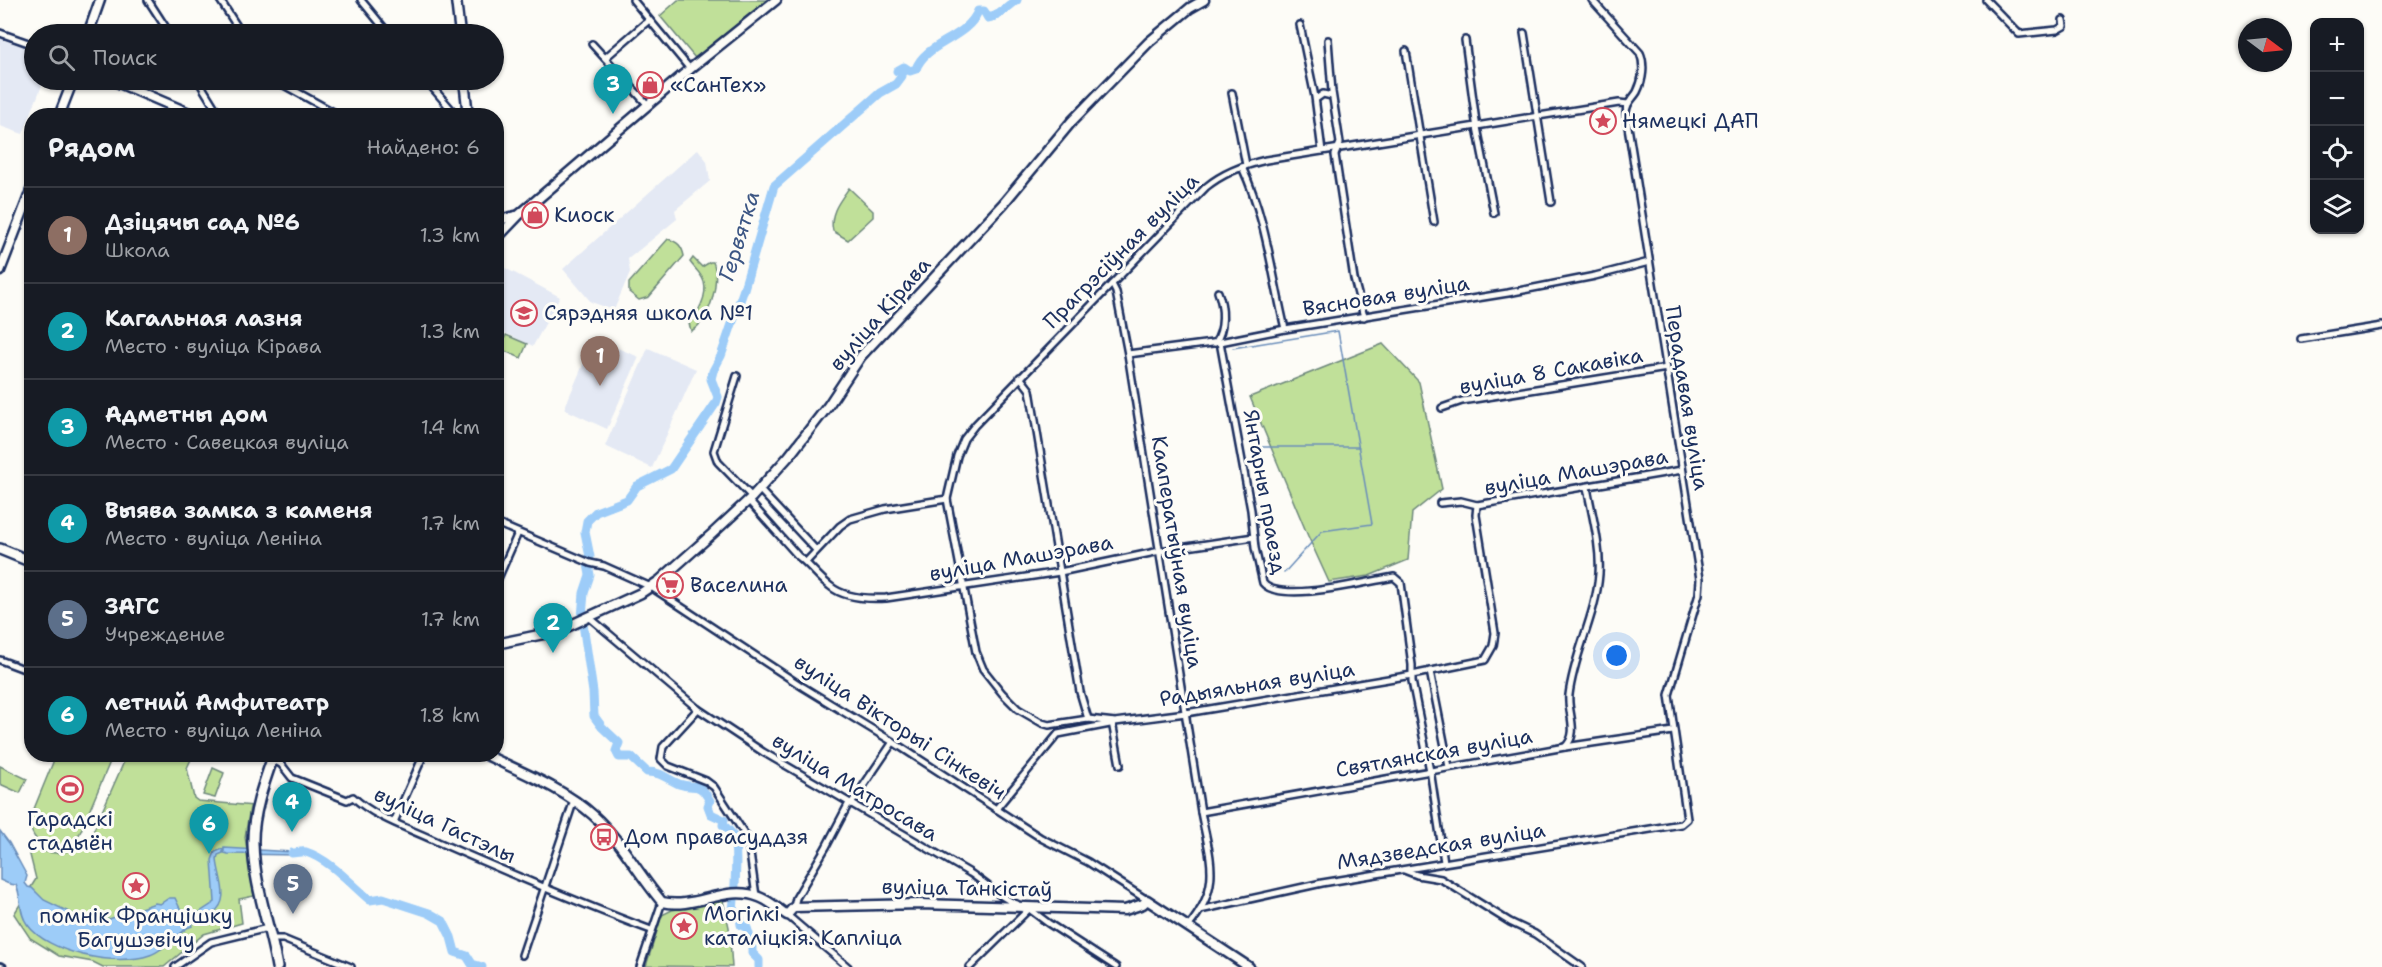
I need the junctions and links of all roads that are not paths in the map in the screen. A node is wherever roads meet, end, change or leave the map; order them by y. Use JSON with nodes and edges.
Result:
{"nodes":[{"id":1,"x":100,"y":0,"type":"edge"},
{"id":2,"x":148,"y":0,"type":"edge"},
{"id":3,"x":220,"y":0,"type":"edge"},
{"id":4,"x":361,"y":0,"type":"edge"},
{"id":5,"x":456,"y":0,"type":"edge"},
{"id":6,"x":633,"y":0,"type":"edge"},
{"id":7,"x":776,"y":0,"type":"edge"},
{"id":8,"x":1204,"y":0,"type":"edge"},
{"id":9,"x":1592,"y":0,"type":"edge"},
{"id":10,"x":1986,"y":0,"type":"edge"},
{"id":11,"x":649,"y":20,"type":"junction"},
{"id":12,"x":2063,"y":20,"type":"dead end"},
{"id":13,"x":92,"y":24,"type":"edge"},
{"id":14,"x":164,"y":24,"type":"edge"},
{"id":15,"x":236,"y":24,"type":"edge"},
{"id":16,"x":381,"y":24,"type":"edge"},
{"id":17,"x":459,"y":24,"type":"edge"},
{"id":18,"x":1300,"y":25,"type":"dead end"},
{"id":19,"x":0,"y":33,"type":"edge"},
{"id":20,"x":1524,"y":33,"type":"dead end"},
{"id":21,"x":1328,"y":40,"type":"dead end"},
{"id":22,"x":1465,"y":40,"type":"dead end"},
{"id":23,"x":24,"y":41,"type":"edge"},
{"id":24,"x":592,"y":44,"type":"dead end"},
{"id":25,"x":1406,"y":51,"type":"dead end"},
{"id":26,"x":605,"y":58,"type":"junction"},
{"id":27,"x":690,"y":69,"type":"junction"},
{"id":28,"x":69,"y":90,"type":"edge"},
{"id":29,"x":135,"y":90,"type":"edge"},
{"id":30,"x":204,"y":90,"type":"edge"},
{"id":31,"x":293,"y":90,"type":"edge"},
{"id":32,"x":435,"y":90,"type":"edge"},
{"id":33,"x":465,"y":90,"type":"edge"},
{"id":34,"x":1232,"y":93,"type":"dead end"},
{"id":35,"x":1333,"y":97,"type":"junction"},
{"id":36,"x":1316,"y":99,"type":"junction"},
{"id":37,"x":1628,"y":104,"type":"junction"},
{"id":38,"x":648,"y":105,"type":"junction"},
{"id":39,"x":62,"y":108,"type":"edge"},
{"id":40,"x":177,"y":108,"type":"edge"},
{"id":41,"x":215,"y":108,"type":"edge"},
{"id":42,"x":326,"y":108,"type":"edge"},
{"id":43,"x":450,"y":108,"type":"edge"},
{"id":44,"x":466,"y":108,"type":"edge"},
{"id":45,"x":1537,"y":117,"type":"junction"},
{"id":46,"x":1478,"y":125,"type":"junction"},
{"id":47,"x":1419,"y":135,"type":"junction"},
{"id":48,"x":1337,"y":149,"type":"junction"},
{"id":49,"x":1323,"y":152,"type":"junction"},
{"id":50,"x":1244,"y":166,"type":"junction"},
{"id":51,"x":1551,"y":202,"type":"dead end"},
{"id":52,"x":24,"y":209,"type":"edge"},
{"id":53,"x":1494,"y":213,"type":"dead end"},
{"id":54,"x":519,"y":214,"type":"junction"},
{"id":55,"x":504,"y":218,"type":"edge"},
{"id":56,"x":1434,"y":222,"type":"dead end"},
{"id":57,"x":504,"y":230,"type":"edge"},
{"id":58,"x":1648,"y":262,"type":"junction"},
{"id":59,"x":0,"y":271,"type":"edge"},
{"id":60,"x":1112,"y":284,"type":"junction"},
{"id":61,"x":1218,"y":292,"type":"dead end"},
{"id":62,"x":1364,"y":317,"type":"junction"},
{"id":63,"x":2382,"y":326,"type":"edge"},
{"id":64,"x":1285,"y":329,"type":"junction"},
{"id":65,"x":2301,"y":339,"type":"dead end"},
{"id":66,"x":1217,"y":342,"type":"junction"},
{"id":67,"x":1128,"y":354,"type":"junction"},
{"id":68,"x":1667,"y":368,"type":"junction"},
{"id":69,"x":737,"y":376,"type":"dead end"},
{"id":70,"x":1020,"y":377,"type":"junction"},
{"id":71,"x":1442,"y":408,"type":"dead end"},
{"id":72,"x":1682,"y":470,"type":"junction"},
{"id":73,"x":1587,"y":487,"type":"junction"},
{"id":74,"x":759,"y":489,"type":"junction"},
{"id":75,"x":750,"y":498,"type":"junction"},
{"id":76,"x":947,"y":499,"type":"junction"},
{"id":77,"x":1440,"y":503,"type":"dead end"},
{"id":78,"x":1477,"y":505,"type":"junction"},
{"id":79,"x":504,"y":527,"type":"edge"},
{"id":80,"x":518,"y":533,"type":"junction"},
{"id":81,"x":1254,"y":537,"type":"junction"},
{"id":82,"x":0,"y":549,"type":"edge"},
{"id":83,"x":816,"y":550,"type":"junction"},
{"id":84,"x":1160,"y":551,"type":"junction"},
{"id":85,"x":24,"y":559,"type":"edge"},
{"id":86,"x":807,"y":561,"type":"junction"},
{"id":87,"x":504,"y":565,"type":"edge"},
{"id":88,"x":1060,"y":572,"type":"junction"},
{"id":89,"x":963,"y":585,"type":"junction"},
{"id":90,"x":651,"y":587,"type":"junction"},
{"id":91,"x":585,"y":618,"type":"junction"},
{"id":92,"x":504,"y":642,"type":"edge"},
{"id":93,"x":0,"y":660,"type":"edge"},
{"id":94,"x":24,"y":669,"type":"edge"},
{"id":95,"x":1430,"y":671,"type":"junction"},
{"id":96,"x":1412,"y":675,"type":"junction"},
{"id":97,"x":698,"y":709,"type":"junction"},
{"id":98,"x":1186,"y":713,"type":"junction"},
{"id":99,"x":1087,"y":720,"type":"junction"},
{"id":100,"x":1042,"y":723,"type":"junction"},
{"id":101,"x":1112,"y":723,"type":"junction"},
{"id":102,"x":1078,"y":729,"type":"junction"},
{"id":103,"x":1573,"y":732,"type":"junction"},
{"id":104,"x":1673,"y":732,"type":"junction"},
{"id":105,"x":1058,"y":734,"type":"junction"},
{"id":106,"x":893,"y":742,"type":"junction"},
{"id":107,"x":1587,"y":744,"type":"junction"},
{"id":108,"x":1565,"y":747,"type":"junction"},
{"id":109,"x":272,"y":762,"type":"edge"},
{"id":110,"x":279,"y":762,"type":"edge"},
{"id":111,"x":420,"y":762,"type":"edge"},
{"id":112,"x":500,"y":762,"type":"edge"},
{"id":113,"x":1120,"y":765,"type":"dead end"},
{"id":114,"x":1449,"y":767,"type":"junction"},
{"id":115,"x":1430,"y":771,"type":"junction"},
{"id":116,"x":574,"y":800,"type":"junction"},
{"id":117,"x":850,"y":803,"type":"junction"},
{"id":118,"x":996,"y":809,"type":"junction"},
{"id":119,"x":1201,"y":812,"type":"junction"},
{"id":120,"x":1687,"y":819,"type":"joint"},
{"id":121,"x":394,"y":822,"type":"junction"},
{"id":122,"x":1444,"y":862,"type":"junction"},
{"id":123,"x":1403,"y":869,"type":"junction"},
{"id":124,"x":545,"y":889,"type":"junction"},
{"id":125,"x":756,"y":896,"type":"junction"},
{"id":126,"x":1147,"y":900,"type":"junction"},
{"id":127,"x":662,"y":902,"type":"junction"},
{"id":128,"x":794,"y":907,"type":"junction"},
{"id":129,"x":1027,"y":907,"type":"junction"},
{"id":130,"x":1200,"y":910,"type":"junction"},
{"id":131,"x":787,"y":915,"type":"junction"},
{"id":132,"x":1188,"y":927,"type":"junction"},
{"id":133,"x":268,"y":928,"type":"junction"},
{"id":134,"x":651,"y":930,"type":"junction"},
{"id":135,"x":271,"y":939,"type":"junction"},
{"id":136,"x":522,"y":955,"type":"dead end"},
{"id":137,"x":175,"y":967,"type":"edge"},
{"id":138,"x":277,"y":967,"type":"edge"},
{"id":139,"x":351,"y":967,"type":"edge"},
{"id":140,"x":640,"y":967,"type":"edge"},
{"id":141,"x":848,"y":967,"type":"edge"},
{"id":142,"x":970,"y":967,"type":"edge"},
{"id":143,"x":1116,"y":967,"type":"edge"},
{"id":144,"x":1249,"y":967,"type":"edge"},
{"id":145,"x":1582,"y":967,"type":"edge"}],
"edges":[{"from":1,"to":13,"type":"street"},
{"from":2,"to":14,"type":"street"},
{"from":3,"to":15,"type":"street"},
{"from":4,"to":16,"type":"street"},
{"from":5,"to":17,"type":"street"},
{"from":6,"to":11,"type":"street"},
{"from":7,"to":27,"type":"street"},
{"from":8,"to":74,"type":"street","name":"вуліца Кірава"},
{"from":9,"to":37,"type":"street","name":"Перадавая вуліца"},
{"from":10,"to":12,"type":"street"},
{"from":11,"to":26,"type":"street"},
{"from":11,"to":27,"type":"street"},
{"from":18,"to":36,"type":"street"},
{"from":19,"to":23,"type":"street"},
{"from":20,"to":45,"type":"street"},
{"from":21,"to":35,"type":"street"},
{"from":22,"to":46,"type":"street"},
{"from":24,"to":26,"type":"street"},
{"from":25,"to":47,"type":"street"},
{"from":26,"to":38,"type":"street"},
{"from":27,"to":38,"type":"street"},
{"from":28,"to":39,"type":"street"},
{"from":29,"to":40,"type":"street"},
{"from":30,"to":41,"type":"street"},
{"from":31,"to":42,"type":"street"},
{"from":32,"to":43,"type":"street"},
{"from":33,"to":44,"type":"street"},
{"from":34,"to":50,"type":"street"},
{"from":35,"to":36,"type":"street"},
{"from":35,"to":48,"type":"street"},
{"from":36,"to":49,"type":"street"},
{"from":37,"to":45,"type":"street","name":"Прагрэсіўная вуліца"},
{"from":37,"to":58,"type":"street","name":"Перадавая вуліца"},
{"from":38,"to":54,"type":"street"},
{"from":45,"to":46,"type":"street","name":"Прагрэсіўная вуліца"},
{"from":45,"to":51,"type":"street"},
{"from":46,"to":47,"type":"street","name":"Прагрэсіўная вуліца"},
{"from":46,"to":53,"type":"street"},
{"from":47,"to":48,"type":"street","name":"Прагрэсіўная вуліца"},
{"from":47,"to":56,"type":"street"},
{"from":48,"to":49,"type":"street","name":"Прагрэсіўная вуліца"},
{"from":48,"to":62,"type":"street"},
{"from":49,"to":50,"type":"street","name":"Прагрэсіўная вуліца"},
{"from":50,"to":60,"type":"street","name":"Прагрэсіўная вуліца"},
{"from":50,"to":64,"type":"street"},
{"from":52,"to":59,"type":"street"},
{"from":54,"to":55,"type":"street"},
{"from":54,"to":57,"type":"street"},
{"from":58,"to":62,"type":"street","name":"Вясновая вуліца"},
{"from":58,"to":68,"type":"street","name":"Перадавая вуліца"},
{"from":60,"to":67,"type":"street","name":"Кааператыўная вуліца"},
{"from":60,"to":70,"type":"street","name":"Прагрэсіўная вуліца"},
{"from":61,"to":66,"type":"street"},
{"from":62,"to":64,"type":"street","name":"Вясновая вуліца"},
{"from":63,"to":65,"type":"street"},
{"from":64,"to":66,"type":"street","name":"Вясновая вуліца"},
{"from":66,"to":67,"type":"street","name":"Вясновая вуліца"},
{"from":66,"to":81,"type":"street","name":"Янтарны праезд"},
{"from":67,"to":84,"type":"street","name":"Кааператыўная вуліца"},
{"from":68,"to":71,"type":"street","name":"вуліца 8 Сакавіка"},
{"from":68,"to":72,"type":"street","name":"Перадавая вуліца"},
{"from":69,"to":75,"type":"street","name":"вуліца Машэрава"},
{"from":70,"to":76,"type":"street","name":"Прагрэсіўная вуліца"},
{"from":70,"to":88,"type":"street"},
{"from":72,"to":73,"type":"street","name":"вуліца Машэрава"},
{"from":72,"to":104,"type":"street","name":"Перадавая вуліца"},
{"from":73,"to":78,"type":"street","name":"вуліца Машэрава"},
{"from":73,"to":103,"type":"street"},
{"from":74,"to":75,"type":"street","name":"вуліца Кірава"},
{"from":74,"to":83,"type":"street"},
{"from":75,"to":86,"type":"street","name":"вуліца Машэрава"},
{"from":75,"to":90,"type":"street","name":"вуліца Кірава"},
{"from":76,"to":83,"type":"street"},
{"from":76,"to":89,"type":"street","name":"Прагрэсіўная вуліца"},
{"from":77,"to":78,"type":"street","name":"вуліца Машэрава"},
{"from":78,"to":95,"type":"street","name":"Радыяльная вуліца"},
{"from":79,"to":80,"type":"street"},
{"from":80,"to":87,"type":"street"},
{"from":80,"to":90,"type":"street","name":"вуліца Вікторыі Сінкевіч"},
{"from":81,"to":84,"type":"street","name":"вуліца Машэрава"},
{"from":81,"to":96,"type":"street","name":"Янтарны праезд"},
{"from":82,"to":85,"type":"main road"},
{"from":83,"to":86,"type":"street"},
{"from":84,"to":88,"type":"street","name":"вуліца Машэрава"},
{"from":84,"to":98,"type":"street","name":"Кааператыўная вуліца"},
{"from":86,"to":89,"type":"street","name":"вуліца Машэрава"},
{"from":88,"to":89,"type":"street","name":"вуліца Машэрава"},
{"from":88,"to":99,"type":"street"},
{"from":89,"to":100,"type":"street"},
{"from":90,"to":91,"type":"street","name":"вуліца Кірава"},
{"from":90,"to":106,"type":"street","name":"вуліца Вікторыі Сінкевіч"},
{"from":91,"to":92,"type":"street","name":"вуліца Кірава"},
{"from":91,"to":97,"type":"street","name":"вуліца Матросава"},
{"from":93,"to":94,"type":"street"},
{"from":95,"to":96,"type":"street","name":"Радыяльная вуліца"},
{"from":95,"to":114,"type":"street"},
{"from":96,"to":98,"type":"street","name":"Радыяльная вуліца"},
{"from":96,"to":115,"type":"street"},
{"from":97,"to":117,"type":"street","name":"вуліца Матросава"},
{"from":97,"to":125,"type":"street"},
{"from":98,"to":101,"type":"street","name":"Радыяльная вуліца"},
{"from":98,"to":119,"type":"street","name":"Кааператыўная вуліца"},
{"from":99,"to":100,"type":"street","name":"Радыяльная вуліца"},
{"from":99,"to":101,"type":"street","name":"Радыяльная вуліца"},
{"from":99,"to":102,"type":"street"},
{"from":100,"to":105,"type":"street"},
{"from":101,"to":102,"type":"street"},
{"from":101,"to":113,"type":"street"},
{"from":102,"to":105,"type":"street"},
{"from":103,"to":107,"type":"street"},
{"from":103,"to":108,"type":"street"},
{"from":104,"to":107,"type":"street","name":"Святлянская вуліца"},
{"from":104,"to":120,"type":"street","name":"Перадавая вуліца"},
{"from":105,"to":118,"type":"street"},
{"from":106,"to":117,"type":"street"},
{"from":106,"to":118,"type":"street","name":"вуліца Вікторыі Сінкевіч"},
{"from":107,"to":108,"type":"street","name":"Святлянская вуліца"},
{"from":108,"to":114,"type":"street","name":"Святлянская вуліца"},
{"from":109,"to":133,"type":"main road"},
{"from":110,"to":121,"type":"street","name":"вуліца Гастэлы"},
{"from":111,"to":121,"type":"street"},
{"from":112,"to":116,"type":"street"},
{"from":114,"to":115,"type":"street","name":"Святлянская вуліца"},
{"from":115,"to":119,"type":"street","name":"Святлянская вуліца"},
{"from":115,"to":122,"type":"street"},
{"from":116,"to":124,"type":"street"},
{"from":116,"to":127,"type":"street"},
{"from":117,"to":128,"type":"street"},
{"from":117,"to":129,"type":"street","name":"вуліца Матросава"},
{"from":118,"to":126,"type":"street","name":"вуліца Вікторыі Сінкевіч"},
{"from":119,"to":130,"type":"street","name":"Кааператыўная вуліца"},
{"from":120,"to":122,"type":"street","name":"Мядзведская вуліца"},
{"from":121,"to":124,"type":"street","name":"вуліца Гастэлы"},
{"from":122,"to":123,"type":"street","name":"Мядзведская вуліца"},
{"from":123,"to":130,"type":"street","name":"Мядзведская вуліца"},
{"from":123,"to":145,"type":"street"},
{"from":124,"to":134,"type":"street","name":"вуліца Гастэлы"},
{"from":124,"to":136,"type":"street"},
{"from":125,"to":127,"type":"street"},
{"from":125,"to":131,"type":"street"},
{"from":126,"to":129,"type":"street","name":"вуліца Танкістаў"},
{"from":126,"to":132,"type":"street","name":"вуліца Вікторыі Сінкевіч"},
{"from":127,"to":134,"type":"street"},
{"from":128,"to":129,"type":"street","name":"вуліца Танкістаў"},
{"from":128,"to":131,"type":"street"},
{"from":129,"to":142,"type":"street"},
{"from":129,"to":143,"type":"street","name":"вуліца Матросава"},
{"from":130,"to":132,"type":"street","name":"Кааператыўная вуліца"},
{"from":131,"to":141,"type":"street"},
{"from":132,"to":144,"type":"street","name":"вуліца Вікторыі Сінкевіч"},
{"from":133,"to":135,"type":"main road"},
{"from":133,"to":137,"type":"street"},
{"from":134,"to":140,"type":"street"},
{"from":135,"to":138,"type":"main road"},
{"from":135,"to":139,"type":"street"}]}
